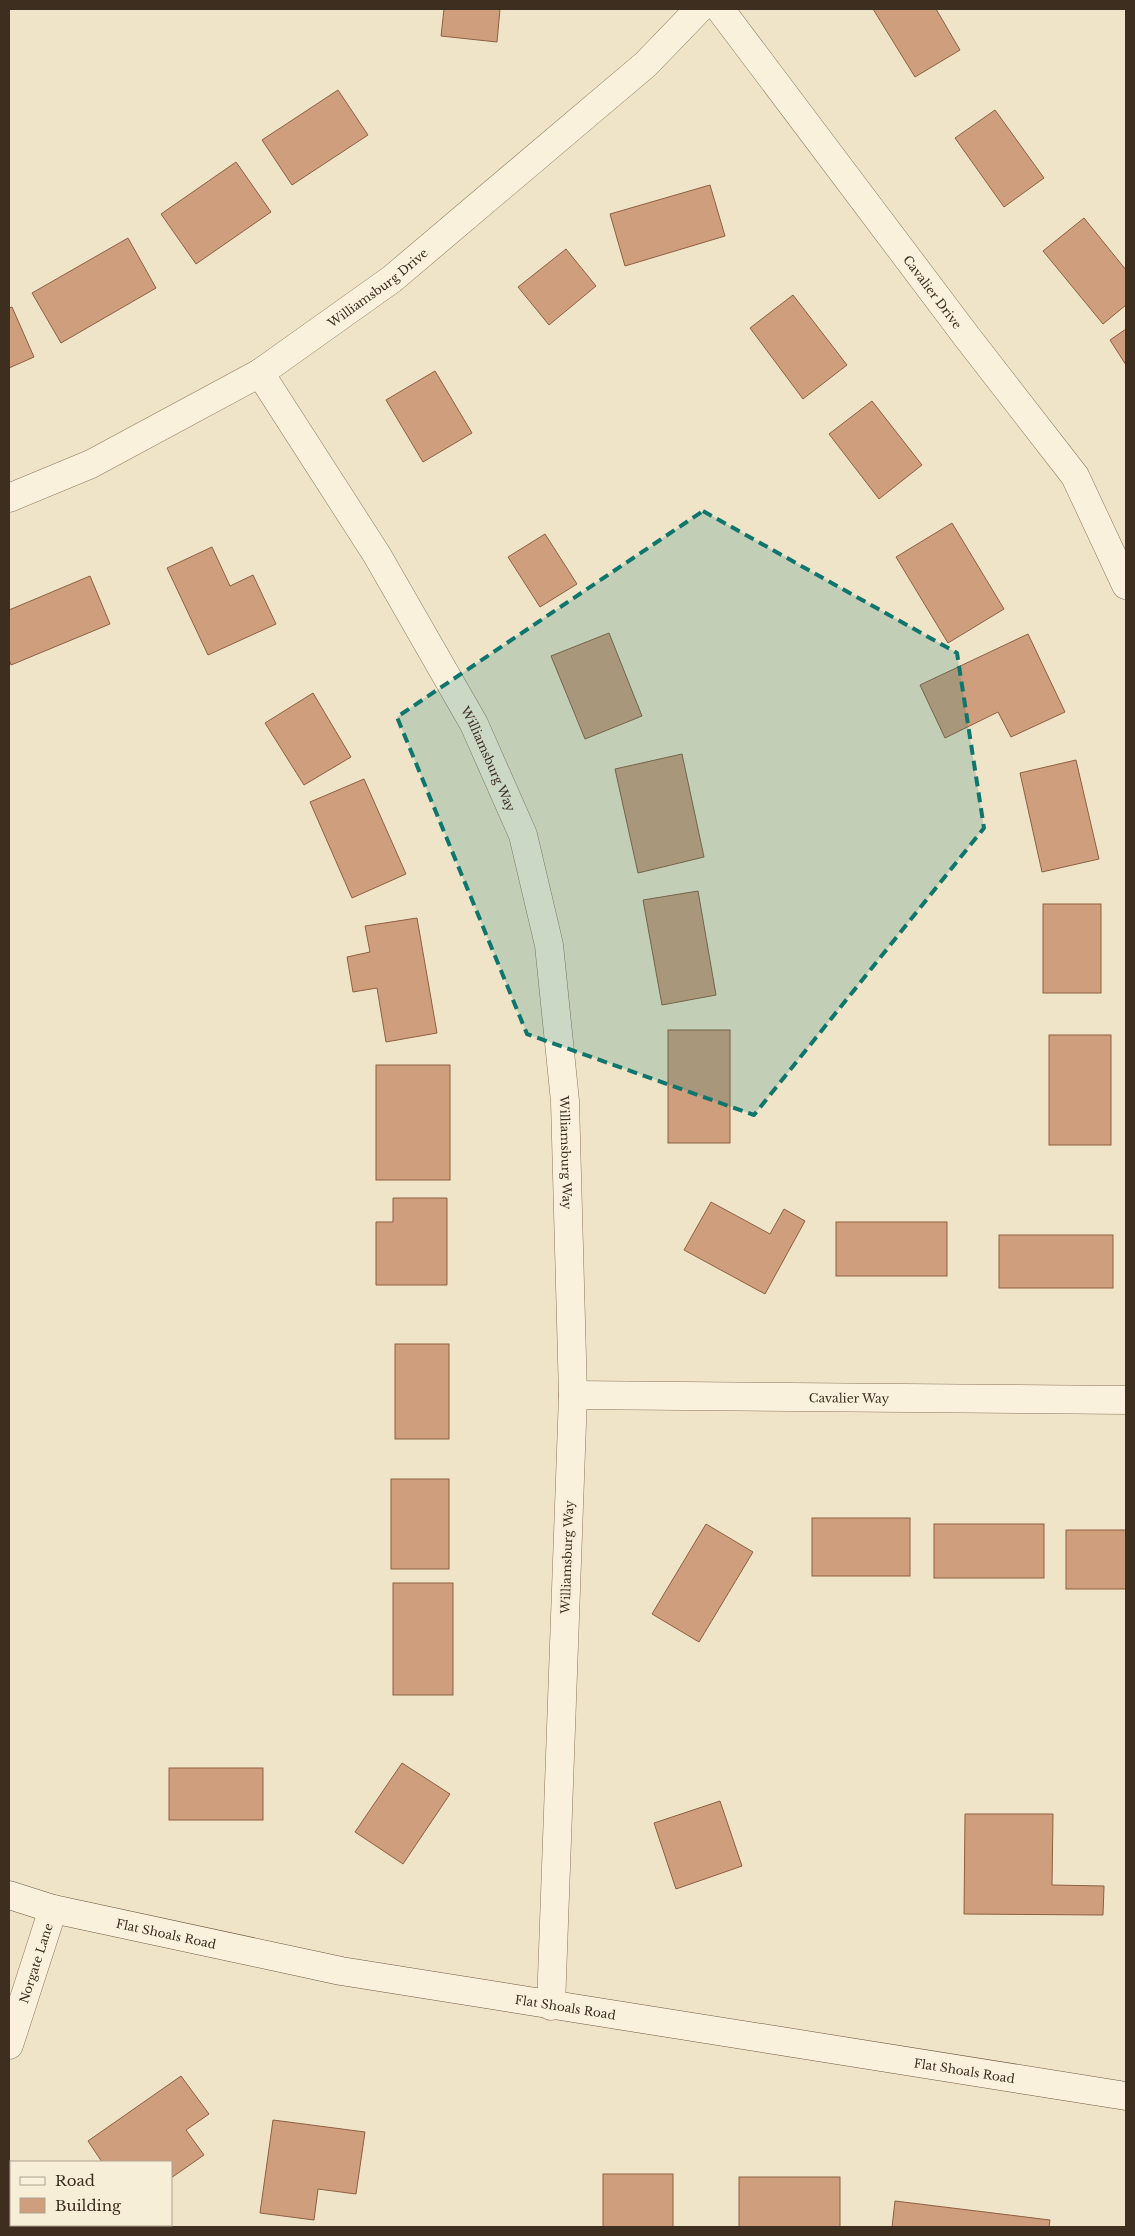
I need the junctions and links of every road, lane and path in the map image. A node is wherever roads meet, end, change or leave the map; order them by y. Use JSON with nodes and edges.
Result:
{"nodes":[{"id":1,"x":699,"y":9,"type":"edge"},
{"id":2,"x":720,"y":9,"type":"edge"},
{"id":3,"x":260,"y":373,"type":"junction"},
{"id":4,"x":9,"y":498,"type":"edge"},
{"id":5,"x":1126,"y":584,"type":"edge"},
{"id":6,"x":573,"y":1395,"type":"junction"},
{"id":7,"x":1126,"y":1400,"type":"edge"},
{"id":8,"x":9,"y":1895,"type":"edge"},
{"id":9,"x":53,"y":1909,"type":"junction"},
{"id":10,"x":551,"y":2006,"type":"junction"},
{"id":11,"x":9,"y":2045,"type":"edge"},
{"id":12,"x":1126,"y":2096,"type":"edge"}],
"edges":[{"from":1,"to":3,"type":"street","name":"Williamsburg Drive"},
{"from":2,"to":5,"type":"street","name":"Cavalier Drive"},
{"from":3,"to":4,"type":"street","name":"Williamsburg Drive"},
{"from":3,"to":6,"type":"street","name":"Williamsburg Way"},
{"from":6,"to":7,"type":"street","name":"Cavalier Way"},
{"from":6,"to":10,"type":"street","name":"Williamsburg Way"},
{"from":8,"to":9,"type":"street","name":"Flat Shoals Road"},
{"from":9,"to":10,"type":"street","name":"Flat Shoals Road"},
{"from":9,"to":11,"type":"street","name":"Norgate Lane"},
{"from":10,"to":12,"type":"street","name":"Flat Shoals Road"}]}
